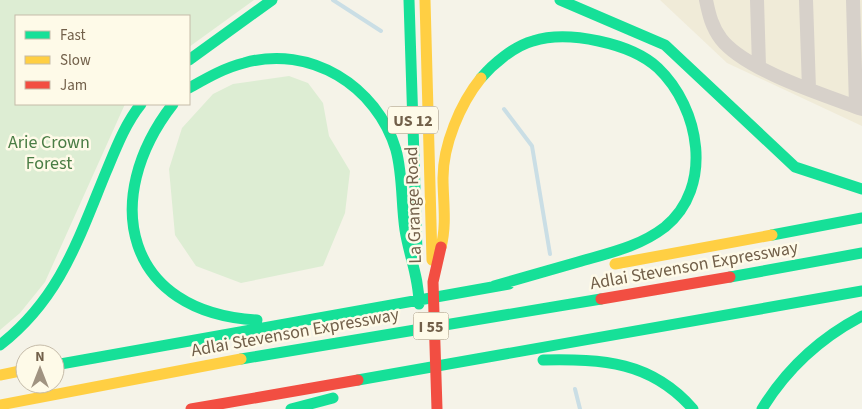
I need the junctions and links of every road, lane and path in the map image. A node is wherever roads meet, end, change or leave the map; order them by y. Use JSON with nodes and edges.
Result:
{"nodes":[{"id":1,"x":272,"y":0,"type":"edge"},
{"id":2,"x":409,"y":0,"type":"edge"},
{"id":3,"x":424,"y":0,"type":"edge"},
{"id":4,"x":560,"y":0,"type":"edge"},
{"id":5,"x":706,"y":0,"type":"edge"},
{"id":6,"x":757,"y":0,"type":"edge"},
{"id":7,"x":806,"y":0,"type":"edge"},
{"id":8,"x":853,"y":0,"type":"edge"},
{"id":9,"x":190,"y":59,"type":"edge"},
{"id":10,"x":759,"y":66,"type":"junction"},
{"id":11,"x":190,"y":87,"type":"edge"},
{"id":12,"x":809,"y":89,"type":"junction"},
{"id":13,"x":140,"y":105,"type":"edge"},
{"id":14,"x":172,"y":105,"type":"edge"},
{"id":15,"x":859,"y":107,"type":"edge"},
{"id":16,"x":862,"y":189,"type":"edge"},
{"id":17,"x":862,"y":218,"type":"edge"},
{"id":18,"x":438,"y":236,"type":"junction"},
{"id":19,"x":412,"y":241,"type":"junction"},
{"id":20,"x":862,"y":253,"type":"edge"},
{"id":21,"x":494,"y":286,"type":"junction"},
{"id":22,"x":862,"y":291,"type":"edge"},
{"id":23,"x":333,"y":314,"type":"junction"},
{"id":24,"x":862,"y":316,"type":"edge"},
{"id":25,"x":0,"y":345,"type":"edge"},
{"id":26,"x":476,"y":360,"type":"junction"},
{"id":27,"x":65,"y":363,"type":"edge"},
{"id":28,"x":15,"y":372,"type":"edge"},
{"id":29,"x":386,"y":374,"type":"junction"},
{"id":30,"x":0,"y":375,"type":"edge"},
{"id":31,"x":421,"y":384,"type":"dead end"},
{"id":32,"x":0,"y":404,"type":"edge"},
{"id":33,"x":438,"y":406,"type":"edge"},
{"id":34,"x":191,"y":409,"type":"edge"},
{"id":35,"x":291,"y":409,"type":"edge"},
{"id":36,"x":693,"y":409,"type":"edge"},
{"id":37,"x":762,"y":409,"type":"edge"}],
"edges":[{"from":1,"to":9,"type":"main road"},
{"from":2,"to":19,"type":"main road","name":"La Grange Road","number":"US 12"},
{"from":3,"to":18,"type":"main road","name":"La Grange Road","number":"US 12"},
{"from":4,"to":16,"type":"main road"},
{"from":5,"to":10,"type":"street"},
{"from":6,"to":10,"type":"street"},
{"from":7,"to":12,"type":"street"},
{"from":8,"to":15,"type":"street"},
{"from":10,"to":12,"type":"street"},
{"from":11,"to":19,"type":"main road"},
{"from":12,"to":15,"type":"street"},
{"from":13,"to":25,"type":"main road"},
{"from":14,"to":23,"type":"main road"},
{"from":17,"to":21,"type":"main road"},
{"from":18,"to":21,"type":"main road"},
{"from":18,"to":33,"type":"main road","name":"La Grange Road"},
{"from":19,"to":31,"type":"main road","name":"La Grange Road"},
{"from":20,"to":32,"type":"main road","name":"Adlai Stevenson Expressway","number":"I 55"},
{"from":21,"to":23,"type":"main road"},
{"from":22,"to":26,"type":"main road","number":"I 55"},
{"from":23,"to":27,"type":"main road"},
{"from":24,"to":37,"type":"main road"},
{"from":26,"to":29,"type":"main road","number":"I 55"},
{"from":26,"to":36,"type":"main road"},
{"from":28,"to":30,"type":"main road"},
{"from":29,"to":34,"type":"main road","number":"I 55"},
{"from":29,"to":35,"type":"main road"}]}
